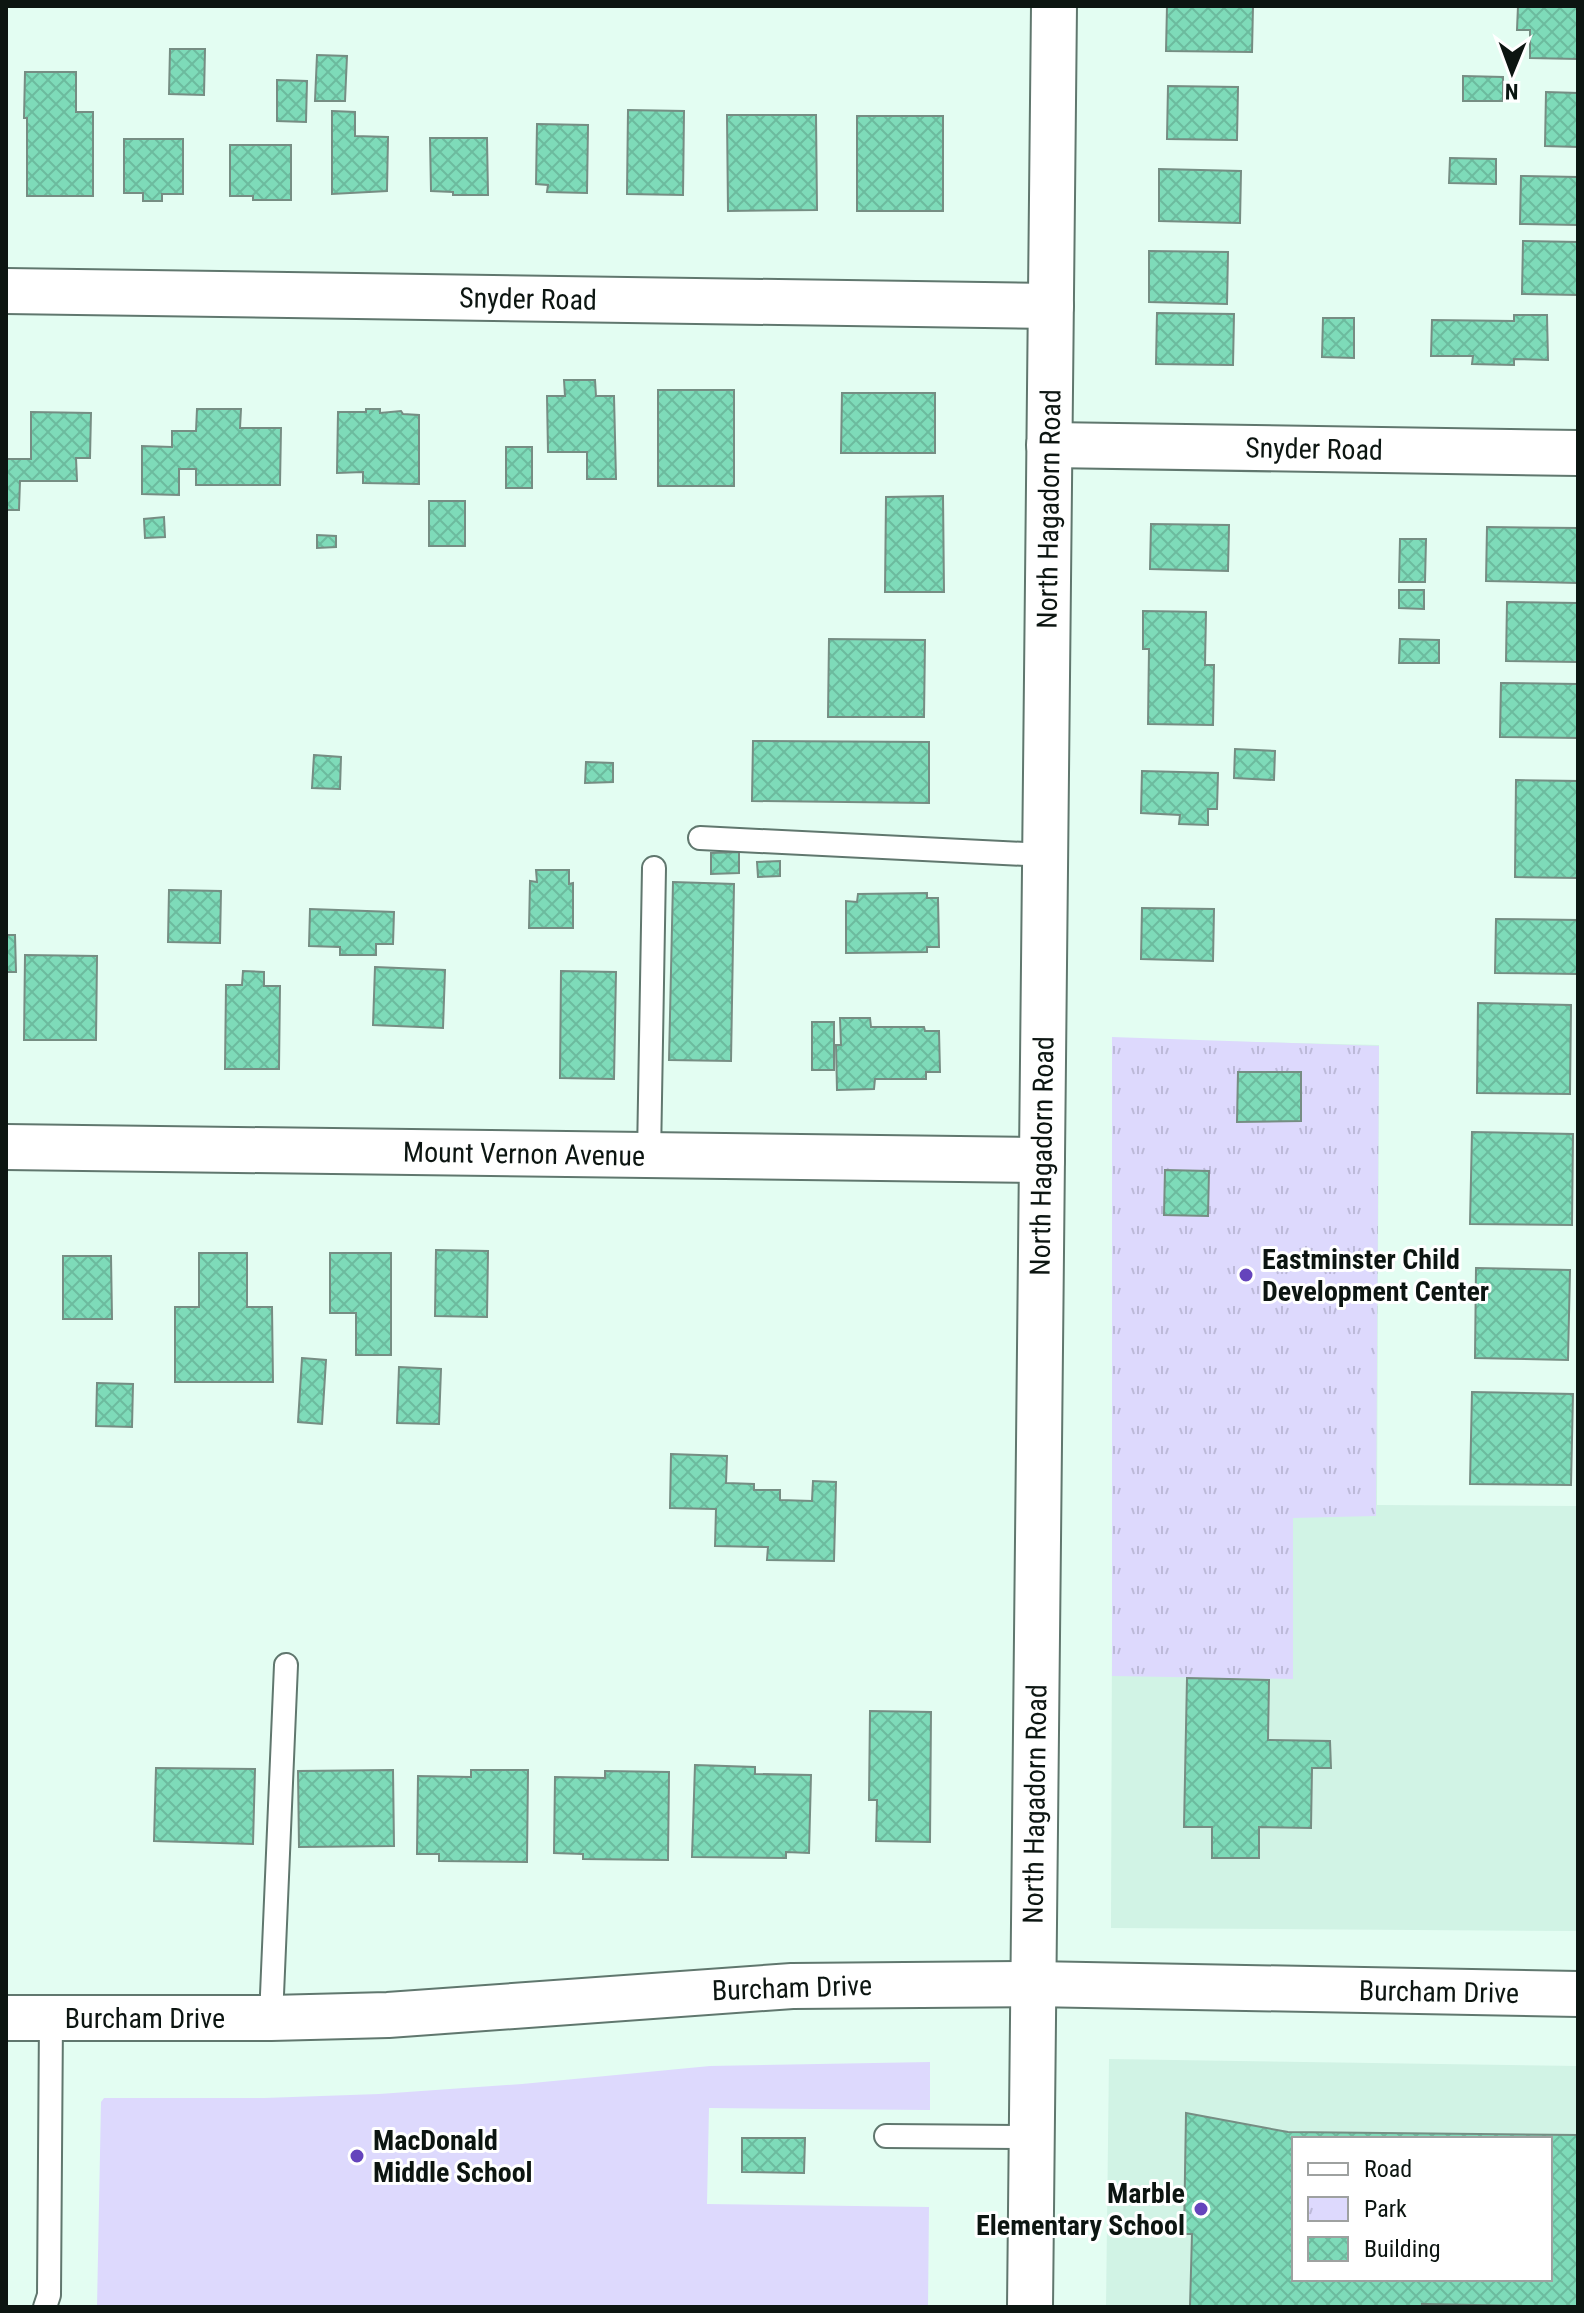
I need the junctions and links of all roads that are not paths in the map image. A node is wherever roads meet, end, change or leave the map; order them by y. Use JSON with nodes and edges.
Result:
{"nodes":[{"id":1,"x":1054,"y":6,"type":"edge"},
{"id":2,"x":6,"y":291,"type":"edge"},
{"id":3,"x":1051,"y":306,"type":"junction"},
{"id":4,"x":1049,"y":445,"type":"junction"},
{"id":5,"x":1578,"y":453,"type":"edge"},
{"id":6,"x":700,"y":838,"type":"dead end"},
{"id":7,"x":1045,"y":855,"type":"junction"},
{"id":8,"x":654,"y":868,"type":"dead end"},
{"id":9,"x":6,"y":1147,"type":"edge"},
{"id":10,"x":649,"y":1156,"type":"junction"},
{"id":11,"x":1042,"y":1160,"type":"junction"},
{"id":12,"x":286,"y":1665,"type":"dead end"},
{"id":13,"x":1033,"y":1984,"type":"junction"},
{"id":14,"x":1578,"y":1994,"type":"edge"},
{"id":15,"x":6,"y":2018,"type":"edge"},
{"id":16,"x":51,"y":2018,"type":"junction"},
{"id":17,"x":271,"y":2018,"type":"junction"},
{"id":18,"x":886,"y":2136,"type":"dead end"},
{"id":19,"x":1031,"y":2137,"type":"junction"},
{"id":20,"x":45,"y":2307,"type":"edge"},
{"id":21,"x":1030,"y":2307,"type":"edge"}],
"edges":[{"from":1,"to":3,"type":"street","name":"North Hagadorn Road"},
{"from":2,"to":3,"type":"street","name":"Snyder Road"},
{"from":3,"to":4,"type":"street","name":"North Hagadorn Road"},
{"from":4,"to":5,"type":"street","name":"Snyder Road"},
{"from":4,"to":7,"type":"street","name":"North Hagadorn Road"},
{"from":6,"to":7,"type":"lane"},
{"from":7,"to":11,"type":"street","name":"North Hagadorn Road"},
{"from":8,"to":10,"type":"lane"},
{"from":9,"to":10,"type":"street","name":"Mount Vernon Avenue"},
{"from":10,"to":11,"type":"street","name":"Mount Vernon Avenue"},
{"from":11,"to":13,"type":"street","name":"North Hagadorn Road"},
{"from":12,"to":17,"type":"lane"},
{"from":13,"to":14,"type":"street","name":"Burcham Drive"},
{"from":13,"to":17,"type":"street","name":"Burcham Drive"},
{"from":13,"to":19,"type":"street","name":"North Hagadorn Road"},
{"from":15,"to":16,"type":"street","name":"Burcham Drive"},
{"from":16,"to":17,"type":"street","name":"Burcham Drive"},
{"from":16,"to":20,"type":"lane"},
{"from":18,"to":19,"type":"lane"},
{"from":19,"to":21,"type":"street","name":"North Hagadorn Road"}]}
